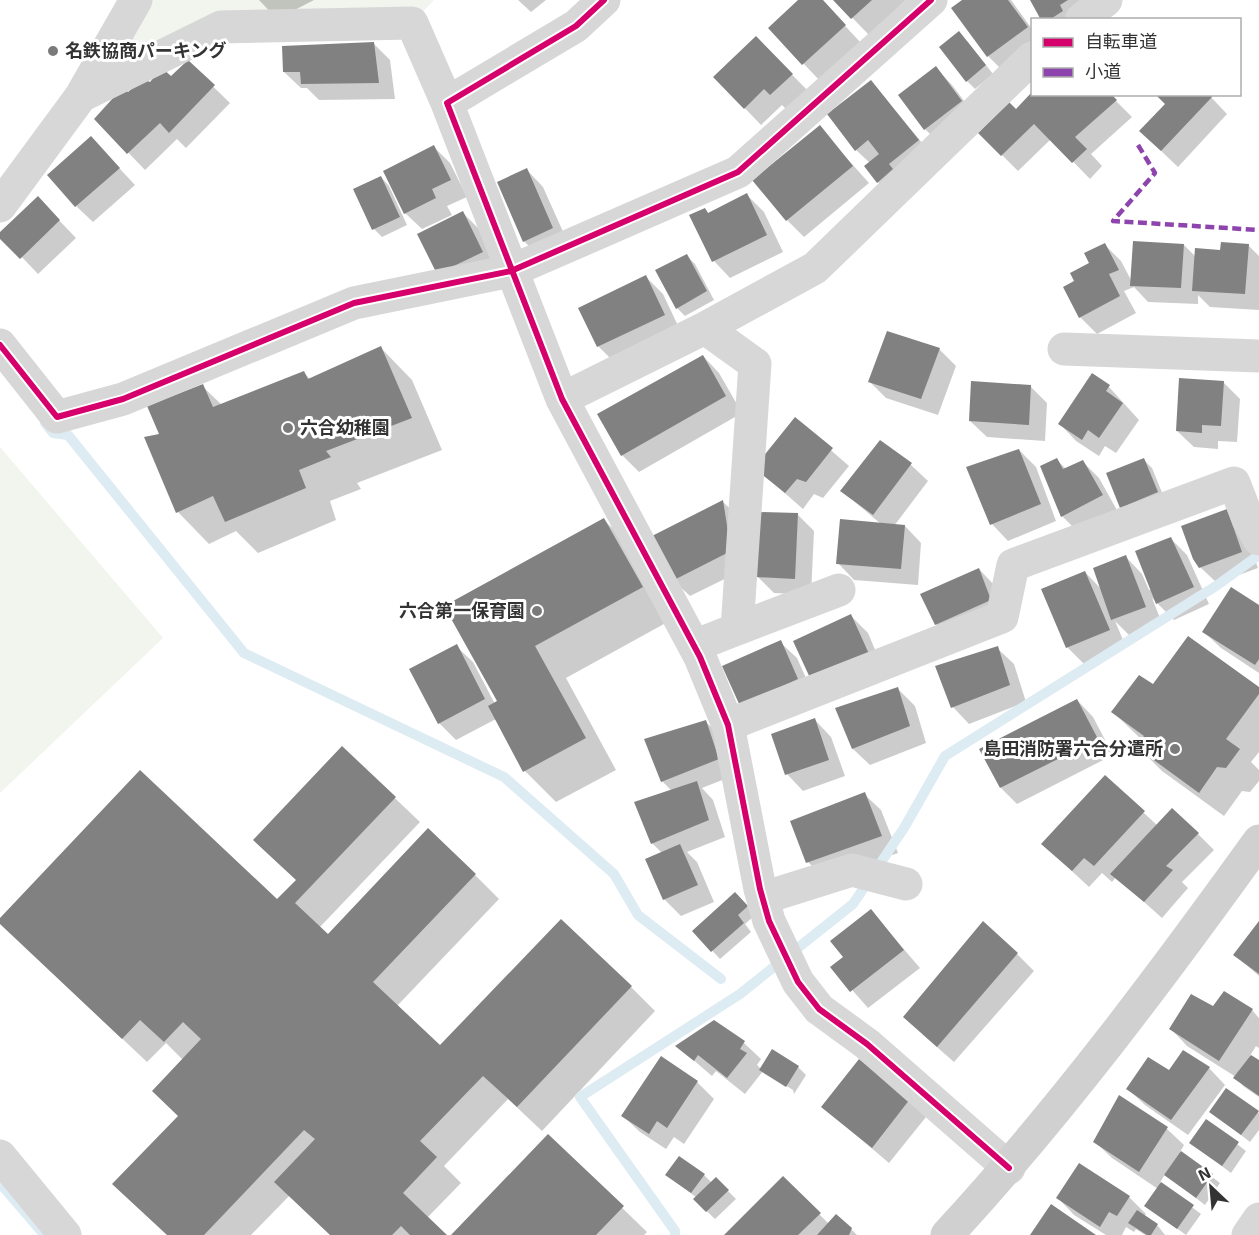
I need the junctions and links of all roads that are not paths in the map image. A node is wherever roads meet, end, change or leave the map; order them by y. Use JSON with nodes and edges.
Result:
{"nodes":[{"id":1,"x":136,"y":0,"type":"edge"},
{"id":2,"x":604,"y":0,"type":"edge"},
{"id":3,"x":931,"y":0,"type":"edge"},
{"id":4,"x":1106,"y":0,"type":"edge"},
{"id":5,"x":1084,"y":18,"type":"edge"},
{"id":6,"x":1031,"y":59,"type":"edge"},
{"id":7,"x":81,"y":96,"type":"junction"},
{"id":8,"x":447,"y":102,"type":"junction"},
{"id":9,"x":0,"y":206,"type":"edge"},
{"id":10,"x":511,"y":271,"type":"junction"},
{"id":11,"x":705,"y":328,"type":"junction"},
{"id":12,"x":0,"y":345,"type":"edge"},
{"id":13,"x":1064,"y":349,"type":"dead end"},
{"id":14,"x":1259,"y":356,"type":"edge"},
{"id":15,"x":562,"y":399,"type":"junction"},
{"id":16,"x":1259,"y":539,"type":"edge"},
{"id":17,"x":839,"y":590,"type":"dead end"},
{"id":18,"x":737,"y":629,"type":"junction"},
{"id":19,"x":694,"y":646,"type":"junction"},
{"id":20,"x":728,"y":725,"type":"junction"},
{"id":21,"x":1259,"y":841,"type":"edge"},
{"id":22,"x":902,"y":883,"type":"dead end"},
{"id":23,"x":763,"y":898,"type":"junction"},
{"id":24,"x":0,"y":1156,"type":"edge"},
{"id":25,"x":1009,"y":1168,"type":"junction"},
{"id":26,"x":1259,"y":1219,"type":"edge"},
{"id":27,"x":65,"y":1235,"type":"edge"},
{"id":28,"x":947,"y":1235,"type":"edge"},
{"id":29,"x":1248,"y":1235,"type":"edge"}],
"edges":[{"from":1,"to":7,"type":"street"},
{"from":2,"to":8,"type":"street"},
{"from":3,"to":10,"type":"street"},
{"from":4,"to":5,"type":"street"},
{"from":6,"to":11,"type":"street"},
{"from":7,"to":8,"type":"street"},
{"from":7,"to":9,"type":"street"},
{"from":8,"to":10,"type":"street"},
{"from":10,"to":12,"type":"street"},
{"from":10,"to":15,"type":"street"},
{"from":11,"to":15,"type":"street"},
{"from":11,"to":18,"type":"street"},
{"from":13,"to":14,"type":"street"},
{"from":15,"to":19,"type":"street"},
{"from":16,"to":20,"type":"street"},
{"from":17,"to":18,"type":"street"},
{"from":18,"to":19,"type":"street"},
{"from":19,"to":20,"type":"street"},
{"from":20,"to":23,"type":"street"},
{"from":21,"to":25,"type":"street"},
{"from":22,"to":23,"type":"street"},
{"from":23,"to":25,"type":"street"},
{"from":24,"to":27,"type":"street"},
{"from":25,"to":28,"type":"street"},
{"from":26,"to":29,"type":"street"}]}
